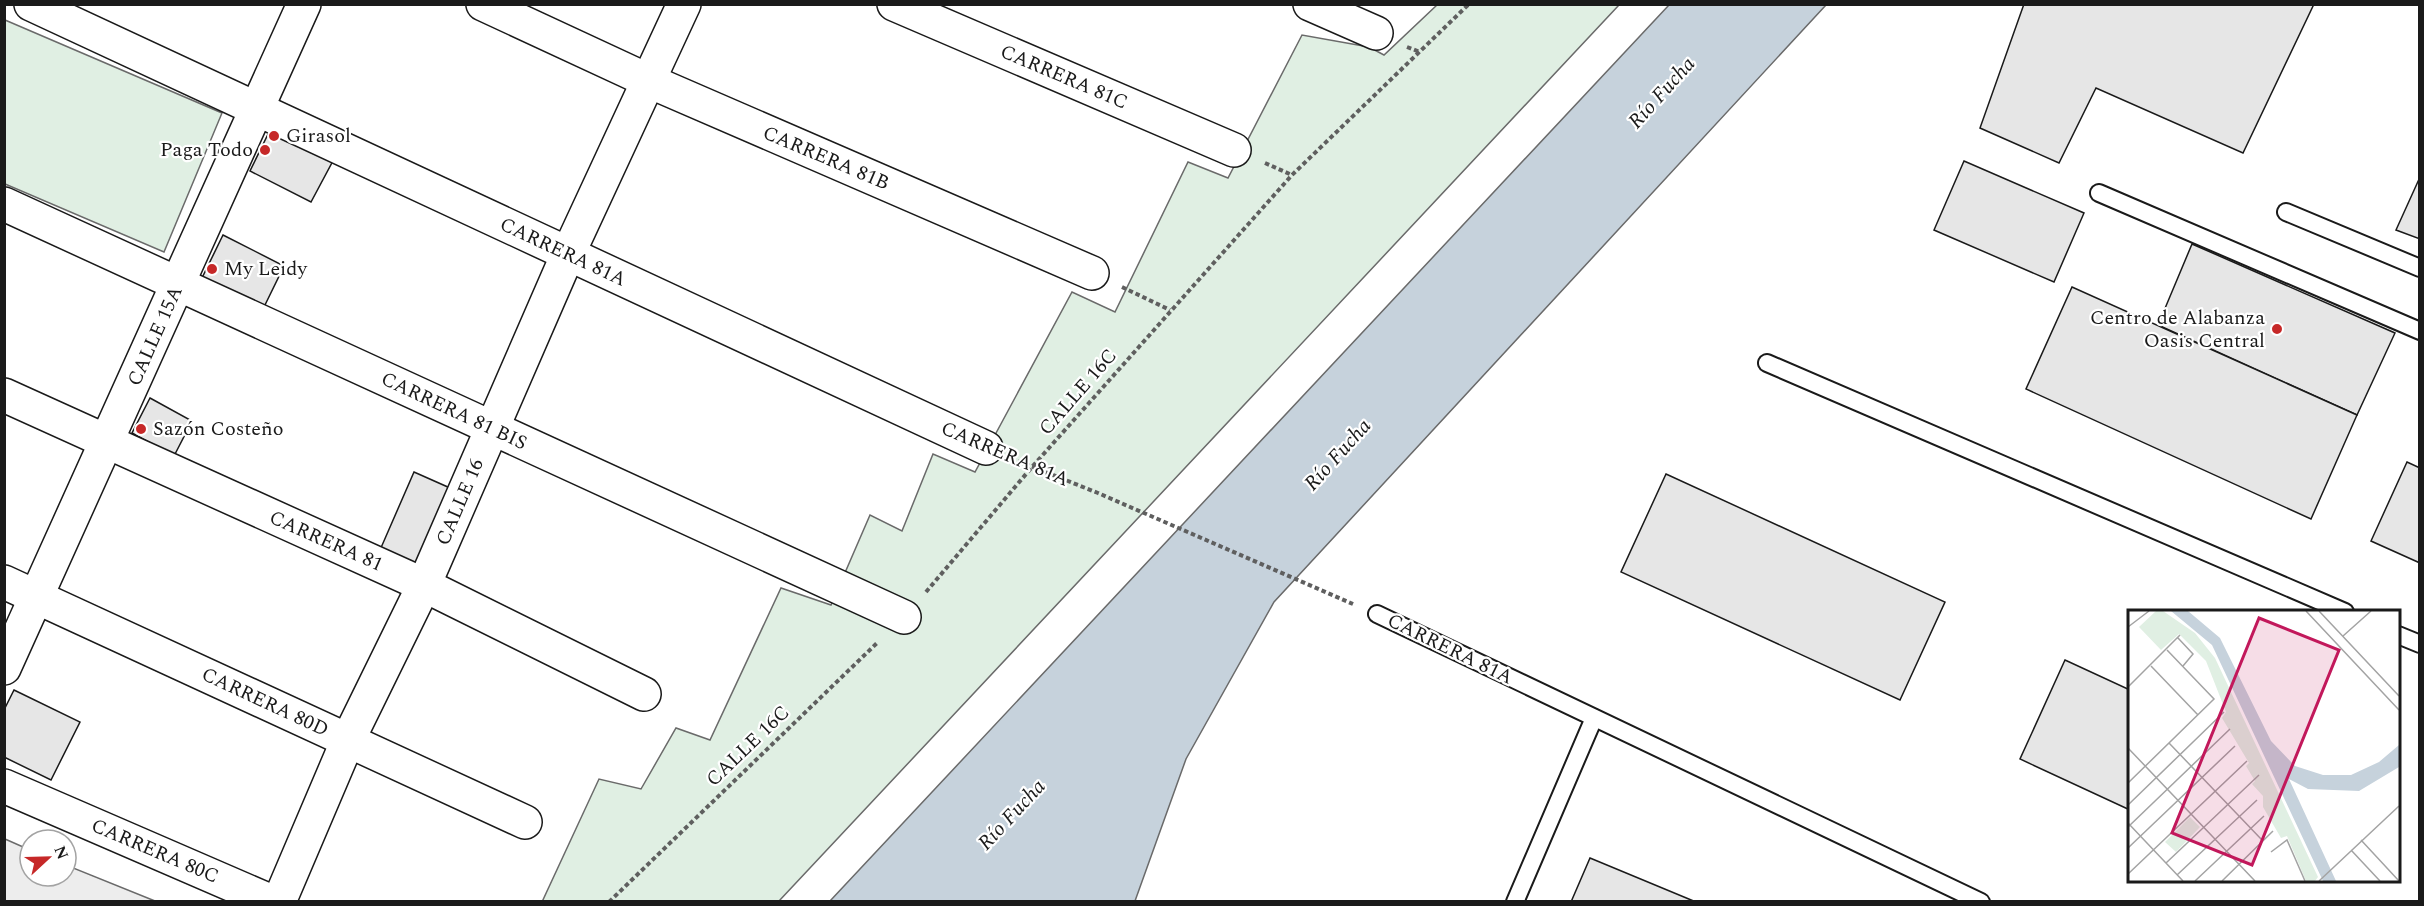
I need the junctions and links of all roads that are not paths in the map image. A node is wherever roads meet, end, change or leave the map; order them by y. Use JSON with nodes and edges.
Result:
{"nodes":[{"id":1,"x":31,"y":4,"type":"edge"},
{"id":2,"x":304,"y":4,"type":"edge"},
{"id":3,"x":483,"y":4,"type":"edge"},
{"id":4,"x":684,"y":4,"type":"edge"},
{"id":5,"x":894,"y":4,"type":"edge"},
{"id":6,"x":1310,"y":4,"type":"edge"},
{"id":7,"x":1376,"y":33,"type":"dead end"},
{"id":8,"x":649,"y":81,"type":"junction"},
{"id":9,"x":256,"y":110,"type":"junction"},
{"id":10,"x":1234,"y":150,"type":"dead end"},
{"id":11,"x":2099,"y":193,"type":"dead end"},
{"id":12,"x":4,"y":204,"type":"edge"},
{"id":13,"x":2286,"y":212,"type":"dead end"},
{"id":14,"x":568,"y":254,"type":"junction"},
{"id":15,"x":2420,"y":268,"type":"edge"},
{"id":16,"x":1092,"y":273,"type":"road end"},
{"id":17,"x":178,"y":284,"type":"junction"},
{"id":18,"x":2420,"y":331,"type":"edge"},
{"id":19,"x":1767,"y":363,"type":"dead end"},
{"id":20,"x":4,"y":395,"type":"edge"},
{"id":21,"x":492,"y":428,"type":"junction"},
{"id":22,"x":107,"y":442,"type":"junction"},
{"id":23,"x":986,"y":448,"type":"road end"},
{"id":24,"x":4,"y":582,"type":"edge"},
{"id":25,"x":424,"y":585,"type":"junction"},
{"id":26,"x":37,"y":597,"type":"junction"},
{"id":27,"x":2339,"y":610,"type":"edge"},
{"id":28,"x":1377,"y":614,"type":"road end"},
{"id":29,"x":904,"y":618,"type":"road end"},
{"id":30,"x":2400,"y":636,"type":"edge"},
{"id":31,"x":2420,"y":644,"type":"edge"},
{"id":32,"x":4,"y":668,"type":"edge"},
{"id":33,"x":644,"y":694,"type":"dead end"},
{"id":34,"x":1594,"y":718,"type":"junction"},
{"id":35,"x":348,"y":740,"type":"junction"},
{"id":36,"x":4,"y":786,"type":"edge"},
{"id":37,"x":525,"y":822,"type":"dead end"},
{"id":38,"x":272,"y":902,"type":"edge"},
{"id":39,"x":279,"y":902,"type":"edge"},
{"id":40,"x":1515,"y":902,"type":"edge"},
{"id":41,"x":1980,"y":902,"type":"edge"}],
"edges":[{"from":1,"to":9,"type":"street","name":"CARRERA 81A"},
{"from":2,"to":9,"type":"street","name":"CALLE 15A"},
{"from":3,"to":8,"type":"street","name":"CARRERA 81B"},
{"from":4,"to":8,"type":"street","name":"CALLE 16"},
{"from":5,"to":10,"type":"street","name":"CARRERA 81C"},
{"from":6,"to":7,"type":"street"},
{"from":8,"to":14,"type":"street","name":"CALLE 16"},
{"from":8,"to":16,"type":"street","name":"CARRERA 81B"},
{"from":9,"to":14,"type":"street","name":"CARRERA 81A"},
{"from":9,"to":17,"type":"street","name":"CALLE 15A"},
{"from":11,"to":18,"type":"lane"},
{"from":12,"to":17,"type":"street","name":"CARRERA 81 BIS"},
{"from":13,"to":15,"type":"lane"},
{"from":14,"to":21,"type":"street","name":"CALLE 16"},
{"from":14,"to":23,"type":"street","name":"CARRERA 81A"},
{"from":17,"to":21,"type":"street","name":"CARRERA 81 BIS"},
{"from":17,"to":22,"type":"street","name":"CALLE 15A"},
{"from":19,"to":27,"type":"lane"},
{"from":20,"to":22,"type":"street","name":"CARRERA 81"},
{"from":21,"to":25,"type":"street","name":"CALLE 16"},
{"from":21,"to":29,"type":"street","name":"CARRERA 81 BIS"},
{"from":22,"to":25,"type":"street","name":"CARRERA 81"},
{"from":22,"to":26,"type":"street","name":"CALLE 15A"},
{"from":24,"to":26,"type":"street","name":"CARRERA 80D"},
{"from":25,"to":33,"type":"street","name":"CARRERA 81"},
{"from":25,"to":35,"type":"street","name":"CALLE 16"},
{"from":26,"to":32,"type":"street","name":"CALLE 15A"},
{"from":26,"to":35,"type":"street","name":"CARRERA 80D"},
{"from":28,"to":34,"type":"lane","name":"CARRERA 81A"},
{"from":30,"to":31,"type":"lane"},
{"from":34,"to":40,"type":"lane"},
{"from":34,"to":41,"type":"lane","name":"CARRERA 81A"},
{"from":35,"to":37,"type":"street","name":"CARRERA 80D"},
{"from":35,"to":39,"type":"street","name":"CALLE 16"},
{"from":36,"to":38,"type":"street","name":"CARRERA 80C"}]}
